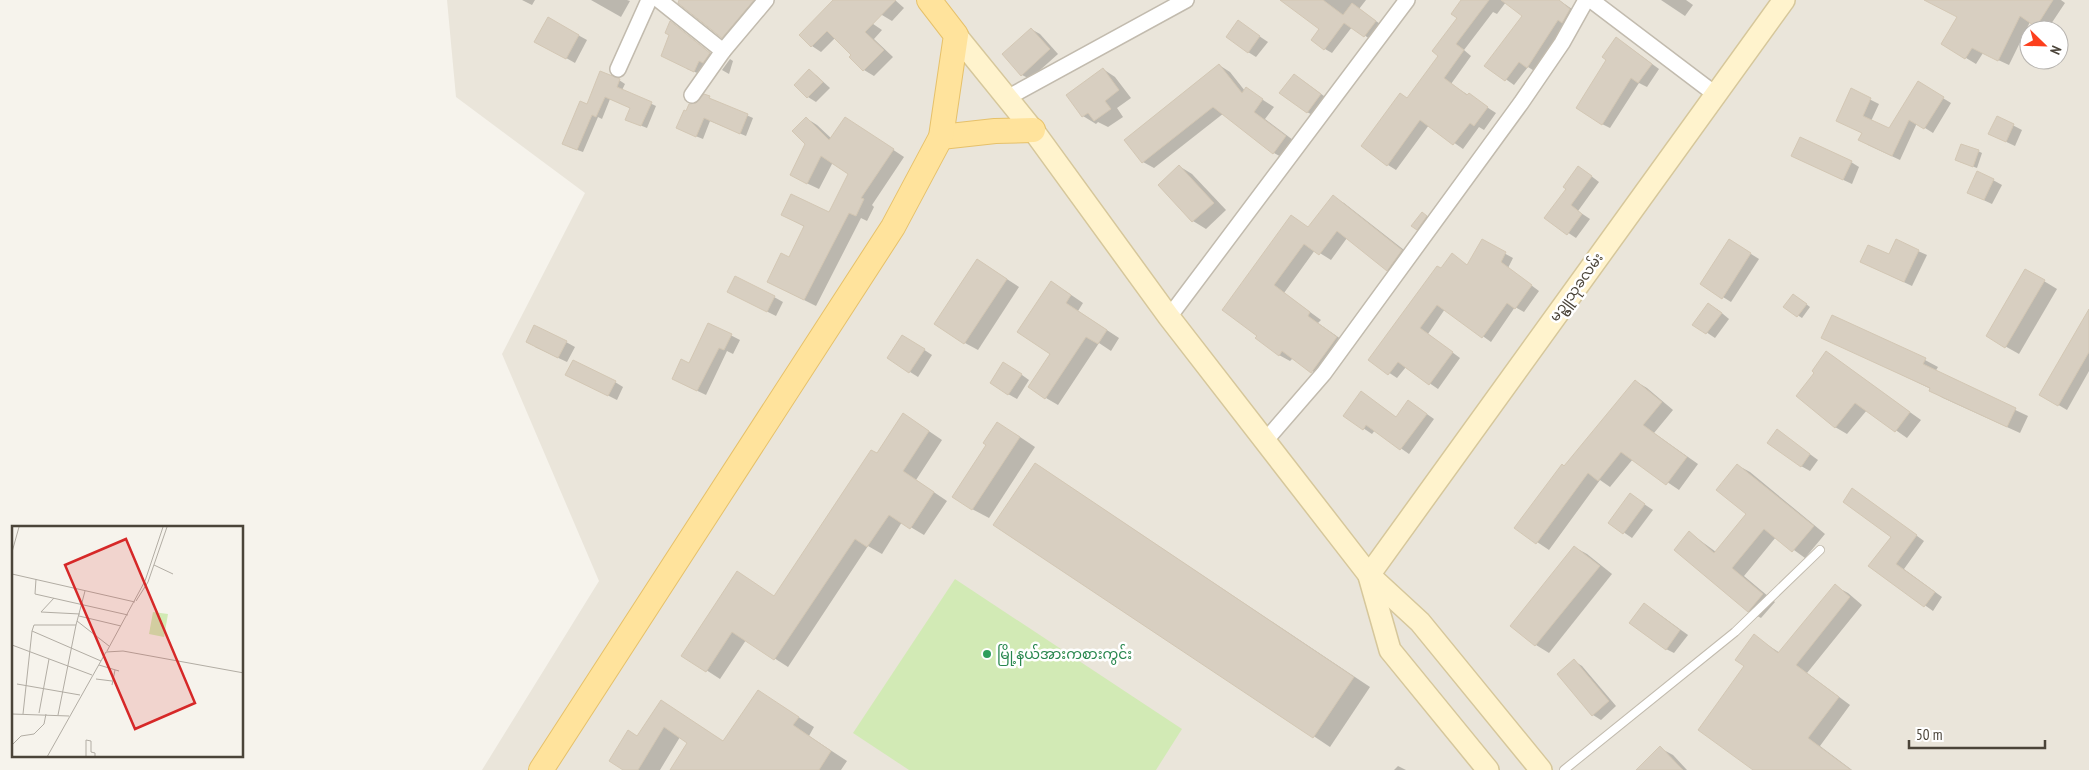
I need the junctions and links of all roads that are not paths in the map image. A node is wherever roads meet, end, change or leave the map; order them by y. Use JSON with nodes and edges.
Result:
{"nodes":[{"id":1,"x":649,"y":0,"type":"edge"},
{"id":2,"x":658,"y":0,"type":"edge"},
{"id":3,"x":766,"y":0,"type":"edge"},
{"id":4,"x":929,"y":0,"type":"edge"},
{"id":5,"x":1186,"y":0,"type":"edge"},
{"id":6,"x":1407,"y":0,"type":"edge"},
{"id":7,"x":1586,"y":0,"type":"edge"},
{"id":8,"x":1591,"y":0,"type":"edge"},
{"id":9,"x":1784,"y":0,"type":"edge"},
{"id":10,"x":956,"y":35,"type":"junction"},
{"id":11,"x":722,"y":50,"type":"junction"},
{"id":12,"x":618,"y":69,"type":"dead end"},
{"id":13,"x":1715,"y":94,"type":"junction"},
{"id":14,"x":692,"y":95,"type":"dead end"},
{"id":15,"x":1007,"y":98,"type":"junction"},
{"id":16,"x":1033,"y":130,"type":"junction"},
{"id":17,"x":941,"y":137,"type":"junction"},
{"id":18,"x":1169,"y":317,"type":"junction"},
{"id":19,"x":1265,"y":441,"type":"junction"},
{"id":20,"x":1820,"y":550,"type":"dead end"},
{"id":21,"x":1369,"y":575,"type":"junction"},
{"id":22,"x":541,"y":770,"type":"edge"},
{"id":23,"x":1488,"y":770,"type":"edge"},
{"id":24,"x":1541,"y":770,"type":"edge"},
{"id":25,"x":1564,"y":770,"type":"edge"}],
"edges":[{"from":1,"to":12,"type":"street"},
{"from":2,"to":11,"type":"street"},
{"from":3,"to":11,"type":"street"},
{"from":4,"to":10,"type":"main road"},
{"from":5,"to":15,"type":"street"},
{"from":6,"to":18,"type":"street"},
{"from":7,"to":19,"type":"street"},
{"from":8,"to":13,"type":"street"},
{"from":9,"to":13,"type":"street","name":"မဥ္ဇူသုခလမ်း"},
{"from":10,"to":15,"type":"street"},
{"from":10,"to":17,"type":"main road"},
{"from":11,"to":14,"type":"street"},
{"from":13,"to":21,"type":"street","name":"မဥ္ဇူသုခလမ်း"},
{"from":15,"to":16,"type":"street"},
{"from":16,"to":17,"type":"main road"},
{"from":16,"to":18,"type":"street"},
{"from":17,"to":22,"type":"main road"},
{"from":18,"to":19,"type":"street"},
{"from":19,"to":21,"type":"street"},
{"from":20,"to":25,"type":"lane"},
{"from":21,"to":23,"type":"street"},
{"from":21,"to":24,"type":"street"}]}
